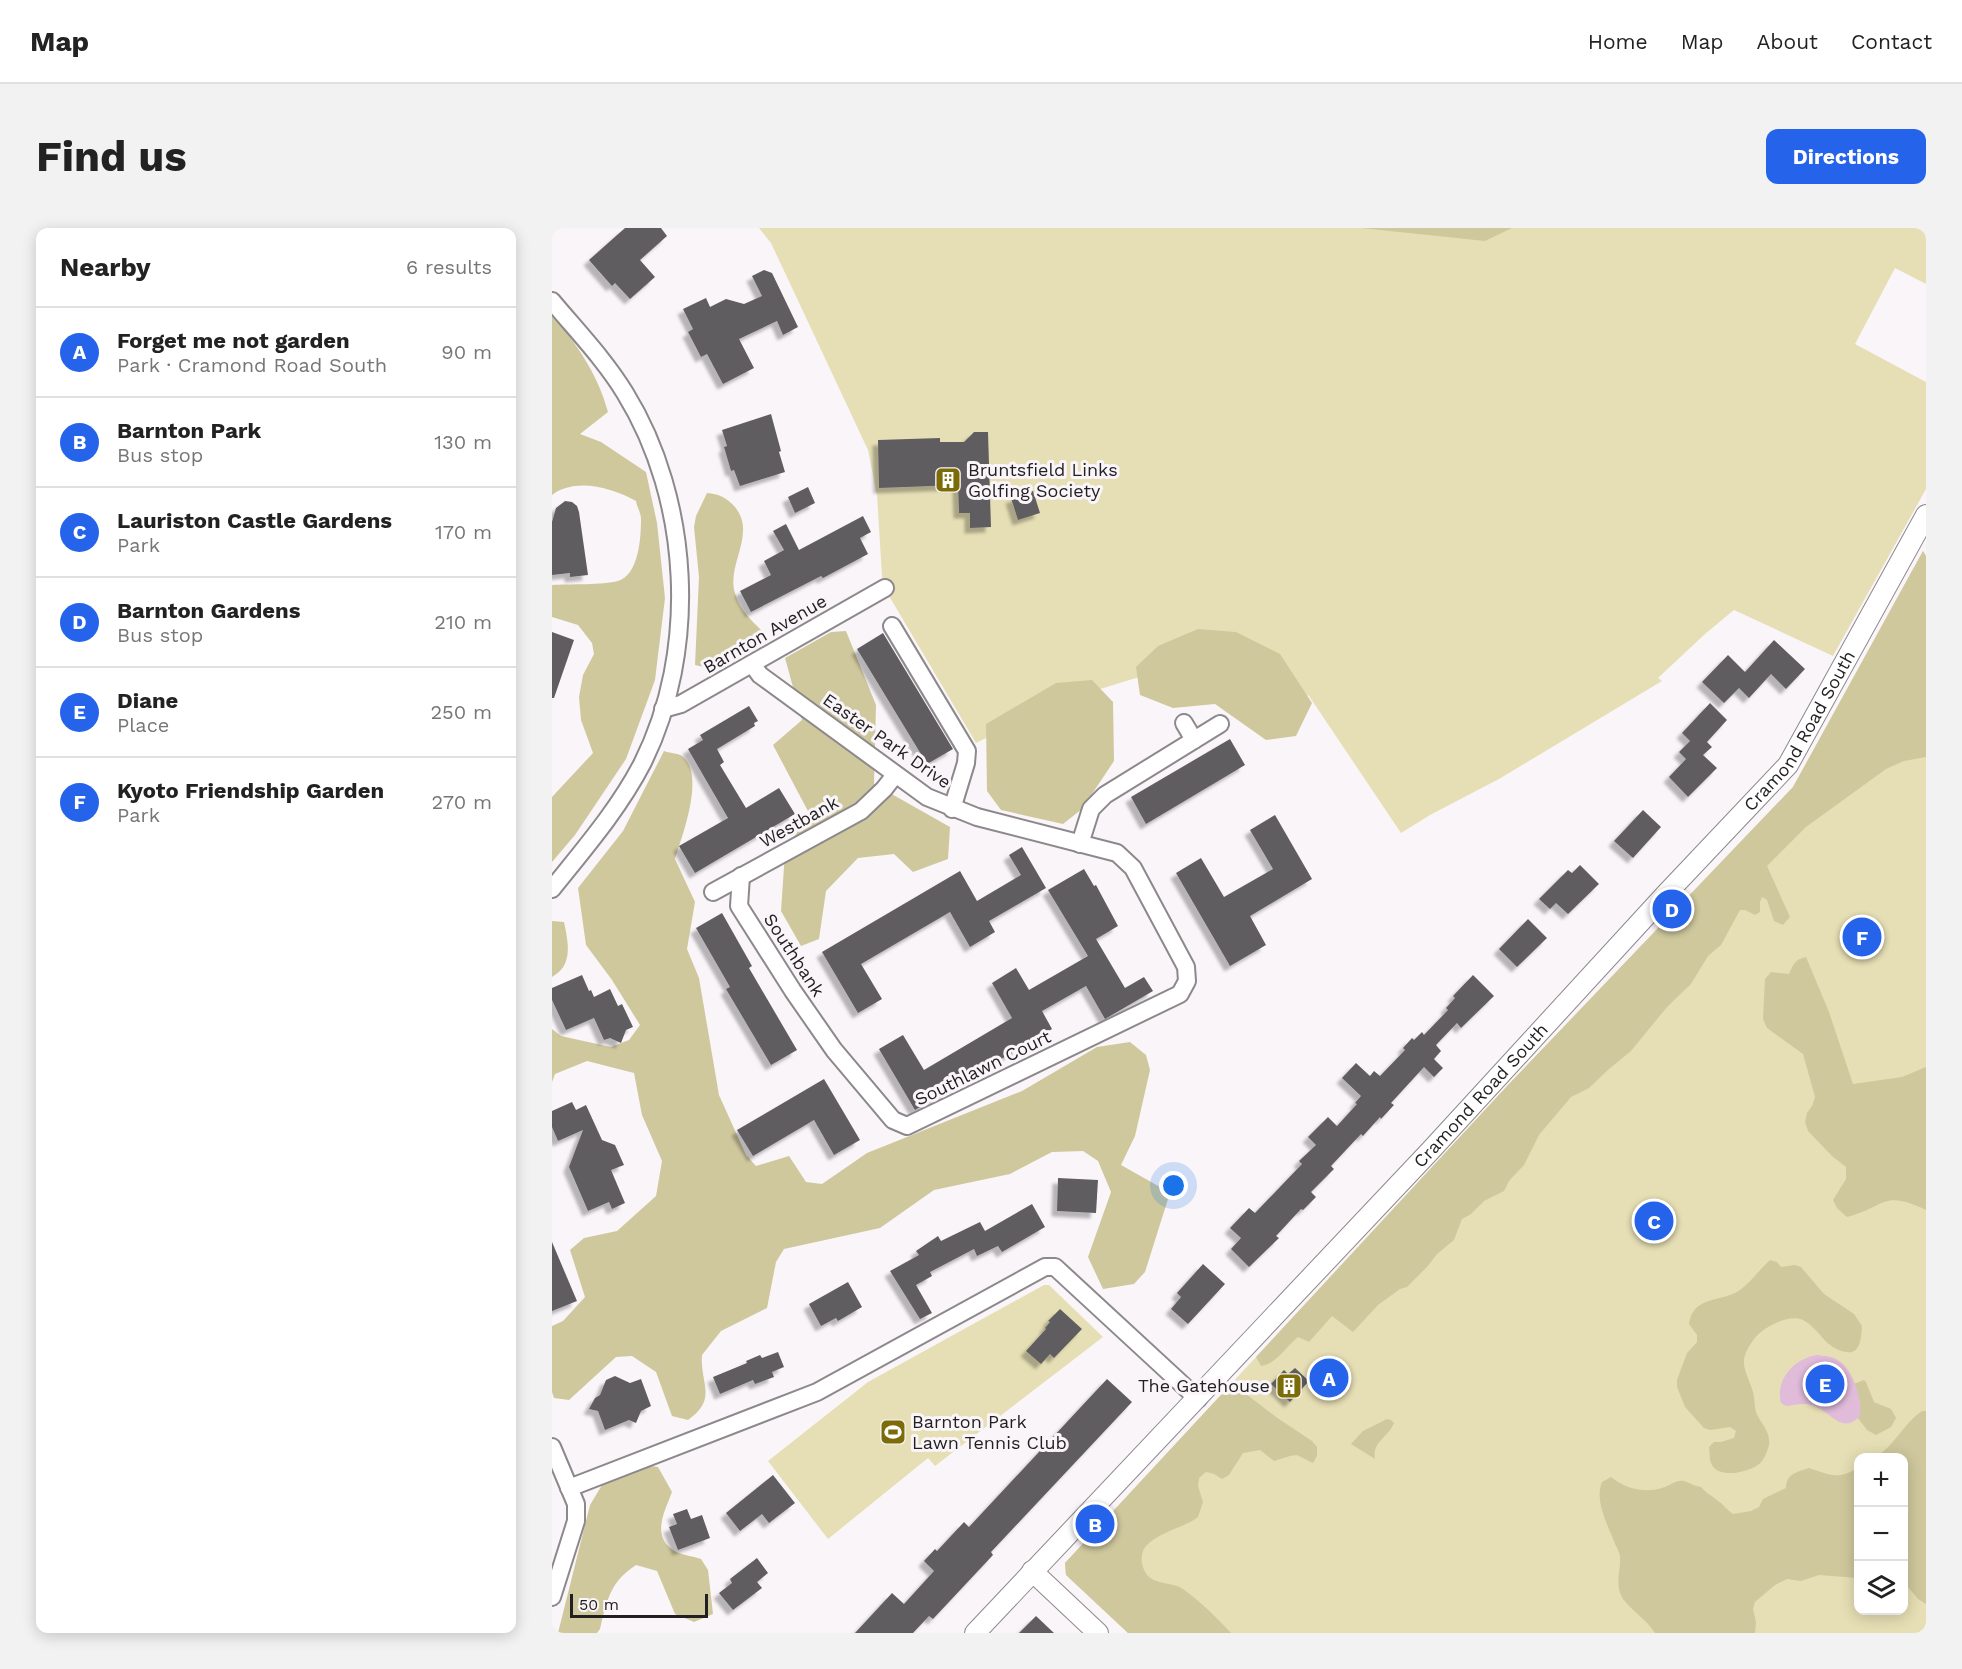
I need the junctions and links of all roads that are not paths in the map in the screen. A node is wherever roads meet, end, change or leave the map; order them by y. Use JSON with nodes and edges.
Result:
{"nodes":[{"id":1,"x":552,"y":301,"type":"edge"},
{"id":2,"x":1926,"y":515,"type":"edge"},
{"id":3,"x":885,"y":588,"type":"dead end"},
{"id":4,"x":892,"y":626,"type":"dead end"},
{"id":5,"x":752,"y":664,"type":"junction"},
{"id":6,"x":663,"y":709,"type":"junction"},
{"id":7,"x":1184,"y":723,"type":"dead end"},
{"id":8,"x":1220,"y":724,"type":"dead end"},
{"id":9,"x":1194,"y":740,"type":"junction"},
{"id":10,"x":895,"y":775,"type":"junction"},
{"id":11,"x":952,"y":808,"type":"junction"},
{"id":12,"x":1080,"y":844,"type":"junction"},
{"id":13,"x":1117,"y":853,"type":"joint"},
{"id":14,"x":741,"y":876,"type":"junction"},
{"id":15,"x":552,"y":889,"type":"edge"},
{"id":16,"x":713,"y":892,"type":"dead end"},
{"id":17,"x":907,"y":1126,"type":"joint"},
{"id":18,"x":1198,"y":1399,"type":"junction"},
{"id":19,"x":552,"y":1447,"type":"edge"},
{"id":20,"x":569,"y":1488,"type":"junction"},
{"id":21,"x":1032,"y":1571,"type":"junction"},
{"id":22,"x":552,"y":1597,"type":"edge"},
{"id":23,"x":975,"y":1633,"type":"edge"},
{"id":24,"x":1098,"y":1633,"type":"edge"}],
"edges":[{"from":1,"to":6,"type":"street","name":"Barnton Avenue"},
{"from":2,"to":18,"type":"street","name":"Cramond Road South"},
{"from":3,"to":5,"type":"street","name":"Barnton Avenue"},
{"from":4,"to":11,"type":"street"},
{"from":5,"to":6,"type":"street","name":"Barnton Avenue"},
{"from":5,"to":10,"type":"street","name":"Easter Park Drive"},
{"from":6,"to":15,"type":"street","name":"Barnton Avenue"},
{"from":7,"to":9,"type":"street"},
{"from":8,"to":9,"type":"street"},
{"from":9,"to":12,"type":"street"},
{"from":10,"to":11,"type":"street","name":"Easter Park Drive"},
{"from":10,"to":14,"type":"street","name":"Westbank"},
{"from":11,"to":12,"type":"street","name":"Easter Park Drive"},
{"from":12,"to":13,"type":"street","name":"Easter Park Drive"},
{"from":13,"to":17,"type":"street","name":"Southlawn Court"},
{"from":14,"to":16,"type":"street","name":"Westbank"},
{"from":14,"to":17,"type":"street","name":"Southbank"},
{"from":18,"to":20,"type":"street"},
{"from":18,"to":21,"type":"street","name":"Cramond Road South"},
{"from":19,"to":20,"type":"street"},
{"from":20,"to":22,"type":"street"},
{"from":21,"to":23,"type":"street","name":"Cramond Road South"},
{"from":21,"to":24,"type":"street"}]}
